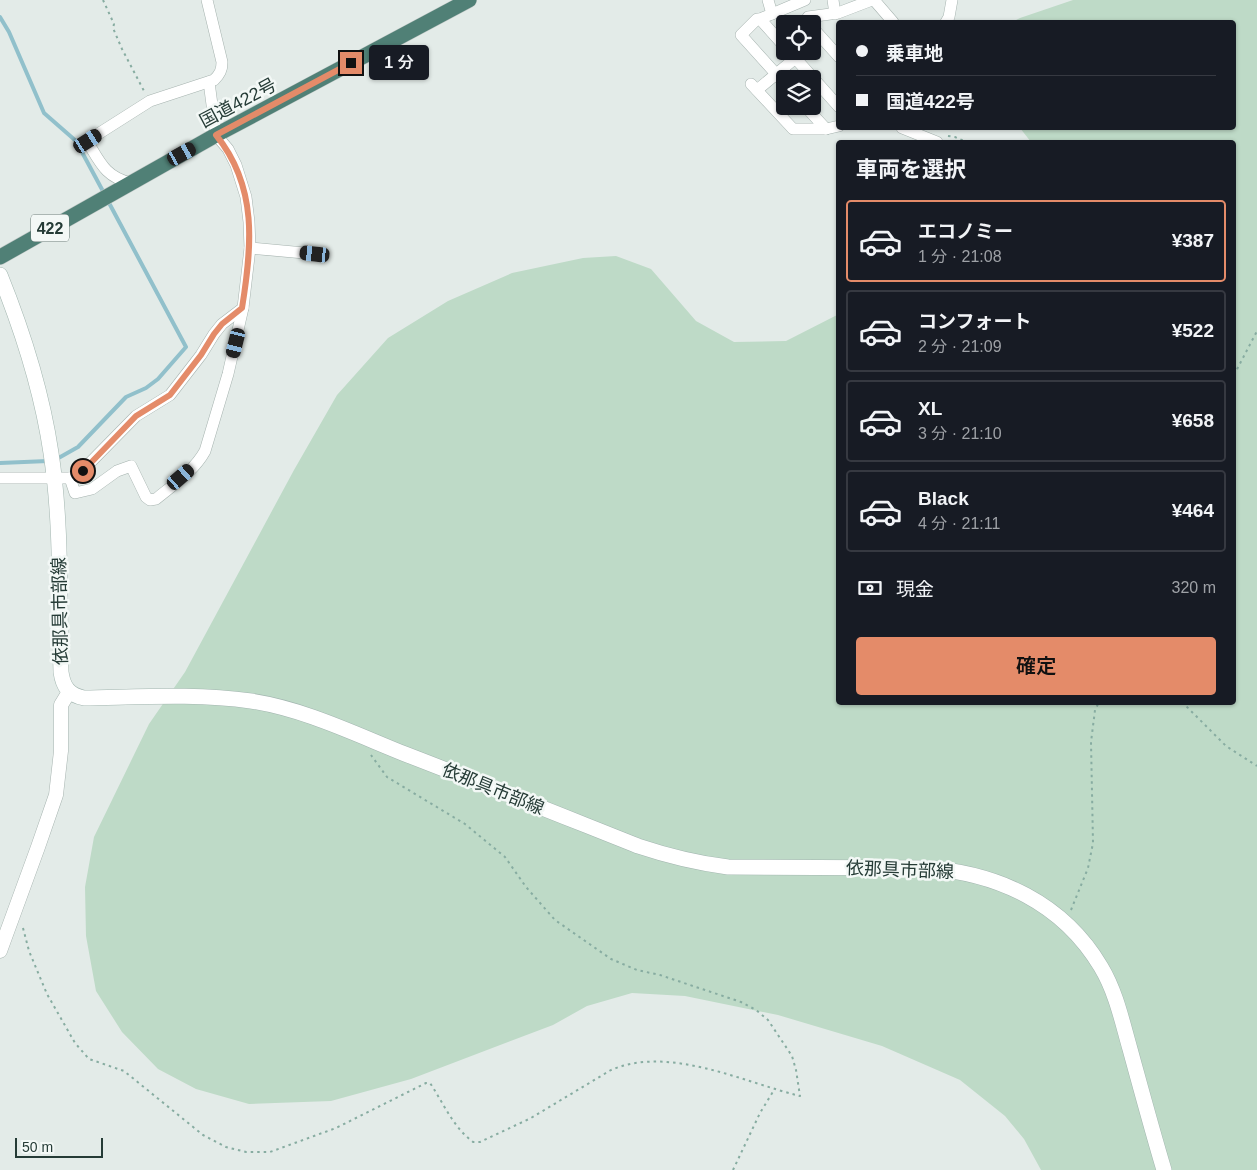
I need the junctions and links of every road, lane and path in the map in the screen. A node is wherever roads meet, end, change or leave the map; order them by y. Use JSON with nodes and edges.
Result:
{"nodes":[{"id":1,"x":103,"y":0,"type":"edge"},
{"id":2,"x":469,"y":0,"type":"edge"},
{"id":3,"x":768,"y":0,"type":"edge"},
{"id":4,"x":805,"y":0,"type":"edge"},
{"id":5,"x":833,"y":0,"type":"edge"},
{"id":6,"x":873,"y":0,"type":"edge"},
{"id":7,"x":952,"y":0,"type":"edge"},
{"id":8,"x":211,"y":1,"type":"edge"},
{"id":9,"x":858,"y":3,"type":"edge"},
{"id":10,"x":772,"y":14,"type":"junction"},
{"id":11,"x":836,"y":14,"type":"junction"},
{"id":12,"x":808,"y":15,"type":"edge"},
{"id":13,"x":760,"y":19,"type":"junction"},
{"id":14,"x":821,"y":19,"type":"edge"},
{"id":15,"x":844,"y":20,"type":"edge"},
{"id":16,"x":891,"y":20,"type":"edge"},
{"id":17,"x":947,"y":20,"type":"edge"},
{"id":18,"x":776,"y":37,"type":"edge"},
{"id":19,"x":822,"y":39,"type":"edge"},
{"id":20,"x":836,"y":54,"type":"edge"},
{"id":21,"x":789,"y":60,"type":"edge"},
{"id":22,"x":802,"y":60,"type":"edge"},
{"id":23,"x":780,"y":70,"type":"edge"},
{"id":24,"x":776,"y":74,"type":"joint"},
{"id":25,"x":209,"y":82,"type":"junction"},
{"id":26,"x":150,"y":101,"type":"junction"},
{"id":27,"x":836,"y":103,"type":"edge"},
{"id":28,"x":776,"y":111,"type":"edge"},
{"id":29,"x":780,"y":115,"type":"edge"},
{"id":30,"x":813,"y":115,"type":"edge"},
{"id":31,"x":836,"y":127,"type":"edge"},
{"id":32,"x":826,"y":129,"type":"junction"},
{"id":33,"x":907,"y":130,"type":"edge"},
{"id":34,"x":216,"y":135,"type":"junction"},
{"id":35,"x":932,"y":140,"type":"edge"},
{"id":36,"x":131,"y":183,"type":"junction"},
{"id":37,"x":250,"y":248,"type":"junction"},
{"id":38,"x":315,"y":254,"type":"dead end"},
{"id":39,"x":0,"y":257,"type":"edge"},
{"id":40,"x":0,"y":275,"type":"edge"},
{"id":41,"x":242,"y":308,"type":"junction"},
{"id":42,"x":1257,"y":332,"type":"edge"},
{"id":43,"x":1236,"y":371,"type":"edge"},
{"id":44,"x":54,"y":477,"type":"junction"},
{"id":45,"x":0,"y":478,"type":"edge"},
{"id":46,"x":70,"y":478,"type":"junction"},
{"id":47,"x":68,"y":692,"type":"junction"},
{"id":48,"x":1098,"y":705,"type":"edge"},
{"id":49,"x":1185,"y":705,"type":"edge"},
{"id":50,"x":357,"y":735,"type":"junction"},
{"id":51,"x":1257,"y":766,"type":"edge"},
{"id":52,"x":17,"y":907,"type":"junction"},
{"id":53,"x":1064,"y":921,"type":"junction"},
{"id":54,"x":0,"y":951,"type":"edge"},
{"id":55,"x":774,"y":1090,"type":"junction"},
{"id":56,"x":733,"y":1170,"type":"edge"},
{"id":57,"x":1164,"y":1170,"type":"edge"}],
"edges":[{"from":1,"to":26,"type":"path"},
{"from":2,"to":34,"type":"highway","name":"国道422号","number":"422"},
{"from":3,"to":10,"type":"street"},
{"from":4,"to":10,"type":"street"},
{"from":4,"to":12,"type":"street"},
{"from":5,"to":11,"type":"street"},
{"from":6,"to":9,"type":"street"},
{"from":6,"to":16,"type":"street"},
{"from":7,"to":17,"type":"street"},
{"from":8,"to":25,"type":"street"},
{"from":9,"to":11,"type":"street"},
{"from":10,"to":13,"type":"street"},
{"from":11,"to":14,"type":"street"},
{"from":11,"to":15,"type":"street"},
{"from":13,"to":18,"type":"street"},
{"from":13,"to":24,"type":"street"},
{"from":19,"to":20,"type":"street"},
{"from":21,"to":23,"type":"street"},
{"from":22,"to":27,"type":"street"},
{"from":24,"to":28,"type":"street"},
{"from":25,"to":26,"type":"street"},
{"from":25,"to":34,"type":"street"},
{"from":26,"to":36,"type":"street"},
{"from":29,"to":32,"type":"street"},
{"from":30,"to":32,"type":"street"},
{"from":31,"to":32,"type":"street"},
{"from":33,"to":35,"type":"street"},
{"from":34,"to":36,"type":"highway","name":"国道422号","number":"422"},
{"from":34,"to":37,"type":"street"},
{"from":36,"to":39,"type":"highway","name":"国道422号","number":"422"},
{"from":37,"to":38,"type":"street"},
{"from":37,"to":41,"type":"street"},
{"from":40,"to":44,"type":"main road","name":"依那具市部線"},
{"from":41,"to":46,"type":"street"},
{"from":41,"to":46,"type":"street"},
{"from":42,"to":43,"type":"path"},
{"from":44,"to":45,"type":"street"},
{"from":44,"to":46,"type":"street"},
{"from":44,"to":47,"type":"main road","name":"依那具市部線"},
{"from":47,"to":50,"type":"main road","name":"依那具市部線"},
{"from":47,"to":52,"type":"street"},
{"from":48,"to":53,"type":"path"},
{"from":49,"to":51,"type":"path"},
{"from":50,"to":53,"type":"main road","name":"依那具市部線"},
{"from":50,"to":55,"type":"path"},
{"from":52,"to":54,"type":"street"},
{"from":52,"to":55,"type":"path"},
{"from":53,"to":57,"type":"main road","name":"依那具市部線"},
{"from":55,"to":56,"type":"path"}]}
